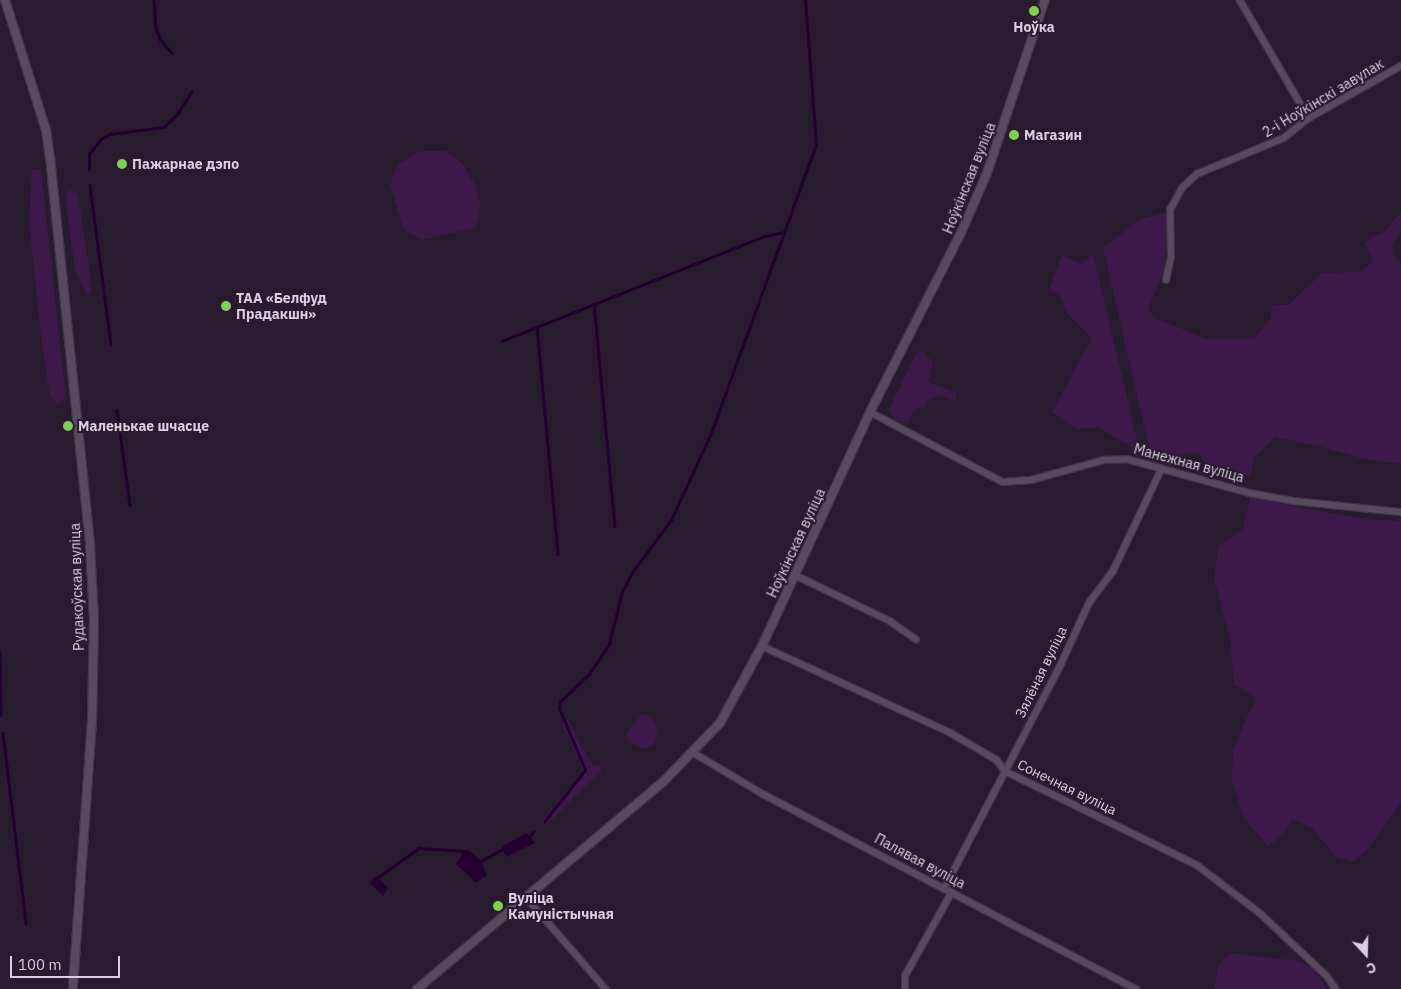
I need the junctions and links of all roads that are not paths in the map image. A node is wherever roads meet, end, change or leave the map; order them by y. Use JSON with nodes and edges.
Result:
{"nodes":[{"id":1,"x":5,"y":0,"type":"edge"},
{"id":2,"x":1045,"y":0,"type":"edge"},
{"id":3,"x":1240,"y":0,"type":"edge"},
{"id":4,"x":1401,"y":66,"type":"edge"},
{"id":5,"x":1309,"y":118,"type":"junction"},
{"id":6,"x":1166,"y":280,"type":"dead end"},
{"id":7,"x":870,"y":412,"type":"junction"},
{"id":8,"x":1161,"y":470,"type":"junction"},
{"id":9,"x":1401,"y":512,"type":"edge"},
{"id":10,"x":795,"y":575,"type":"junction"},
{"id":11,"x":916,"y":639,"type":"dead end"},
{"id":12,"x":762,"y":646,"type":"junction"},
{"id":13,"x":694,"y":753,"type":"junction"},
{"id":14,"x":1005,"y":771,"type":"junction"},
{"id":15,"x":945,"y":887,"type":"junction"},
{"id":16,"x":952,"y":892,"type":"junction"},
{"id":17,"x":526,"y":897,"type":"junction"},
{"id":18,"x":72,"y":989,"type":"edge"},
{"id":19,"x":417,"y":989,"type":"edge"},
{"id":20,"x":606,"y":989,"type":"edge"},
{"id":21,"x":904,"y":989,"type":"edge"},
{"id":22,"x":1136,"y":989,"type":"edge"},
{"id":23,"x":1336,"y":989,"type":"edge"}],
"edges":[{"from":1,"to":18,"type":"main road","name":"Рудакоўская вуліца"},
{"from":2,"to":7,"type":"main road","name":"Ноўкінская вуліца"},
{"from":3,"to":5,"type":"street"},
{"from":4,"to":5,"type":"street","name":"2-і Ноўкінскі завулак"},
{"from":5,"to":6,"type":"street","name":"2-і Ноўкінскі завулак"},
{"from":7,"to":8,"type":"street","name":"Манежная вуліца"},
{"from":7,"to":10,"type":"main road","name":"Ноўкінская вуліца"},
{"from":8,"to":9,"type":"street","name":"Манежная вуліца"},
{"from":8,"to":14,"type":"street","name":"Зялёная вуліца"},
{"from":10,"to":11,"type":"street"},
{"from":10,"to":12,"type":"main road","name":"Ноўкінская вуліца"},
{"from":12,"to":13,"type":"main road","name":"Ноўкінская вуліца"},
{"from":12,"to":14,"type":"street","name":"Сонечная вуліца"},
{"from":13,"to":15,"type":"street","name":"Палявая вуліца"},
{"from":13,"to":17,"type":"main road","name":"Ноўкінская вуліца"},
{"from":14,"to":15,"type":"street","name":"Зялёная вуліца"},
{"from":14,"to":23,"type":"street","name":"Сонечная вуліца"},
{"from":15,"to":16,"type":"street","name":"Палявая вуліца"},
{"from":16,"to":21,"type":"street"},
{"from":16,"to":22,"type":"street","name":"Палявая вуліца"},
{"from":17,"to":19,"type":"main road","name":"Ноўкінская вуліца"},
{"from":17,"to":20,"type":"street"}]}
